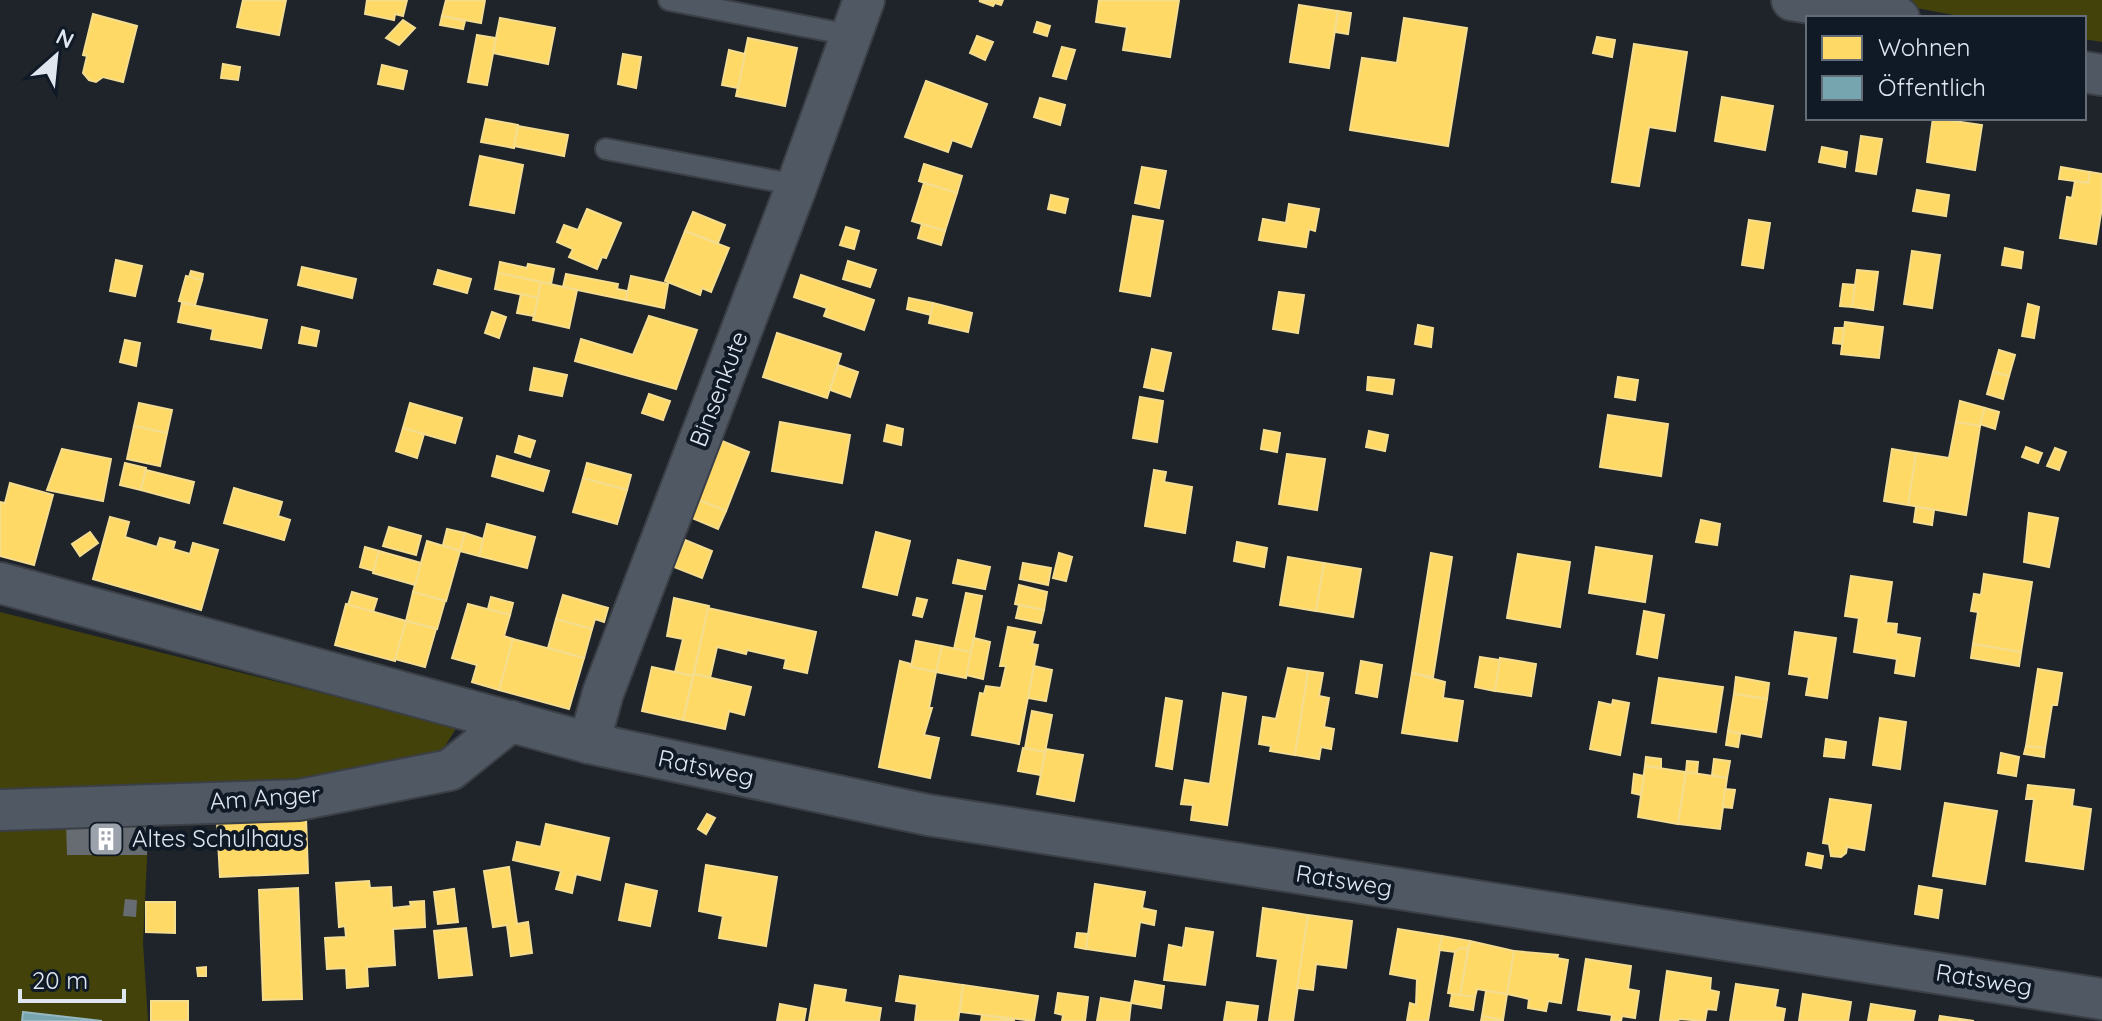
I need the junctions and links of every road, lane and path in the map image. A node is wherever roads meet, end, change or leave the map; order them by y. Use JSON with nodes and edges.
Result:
{"nodes":[{"id":1,"x":669,"y":0,"type":"edge"},
{"id":2,"x":1792,"y":0,"type":"edge"},
{"id":3,"x":1887,"y":16,"type":"edge"},
{"id":4,"x":857,"y":17,"type":"edge"},
{"id":5,"x":606,"y":149,"type":"dead end"},
{"id":6,"x":797,"y":185,"type":"junction"},
{"id":7,"x":0,"y":583,"type":"edge"},
{"id":8,"x":511,"y":721,"type":"junction"},
{"id":9,"x":589,"y":743,"type":"junction"},
{"id":10,"x":0,"y":810,"type":"edge"},
{"id":11,"x":2102,"y":999,"type":"edge"}],
"edges":[{"from":1,"to":4,"type":"lane","name":"Binsenkute"},
{"from":2,"to":3,"type":"street"},
{"from":4,"to":6,"type":"street","name":"Binsenkute"},
{"from":5,"to":6,"type":"lane"},
{"from":6,"to":9,"type":"street","name":"Binsenkute"},
{"from":7,"to":8,"type":"street"},
{"from":8,"to":9,"type":"street"},
{"from":8,"to":10,"type":"street","name":"Am Anger"},
{"from":9,"to":11,"type":"street","name":"Ratsweg"}]}
